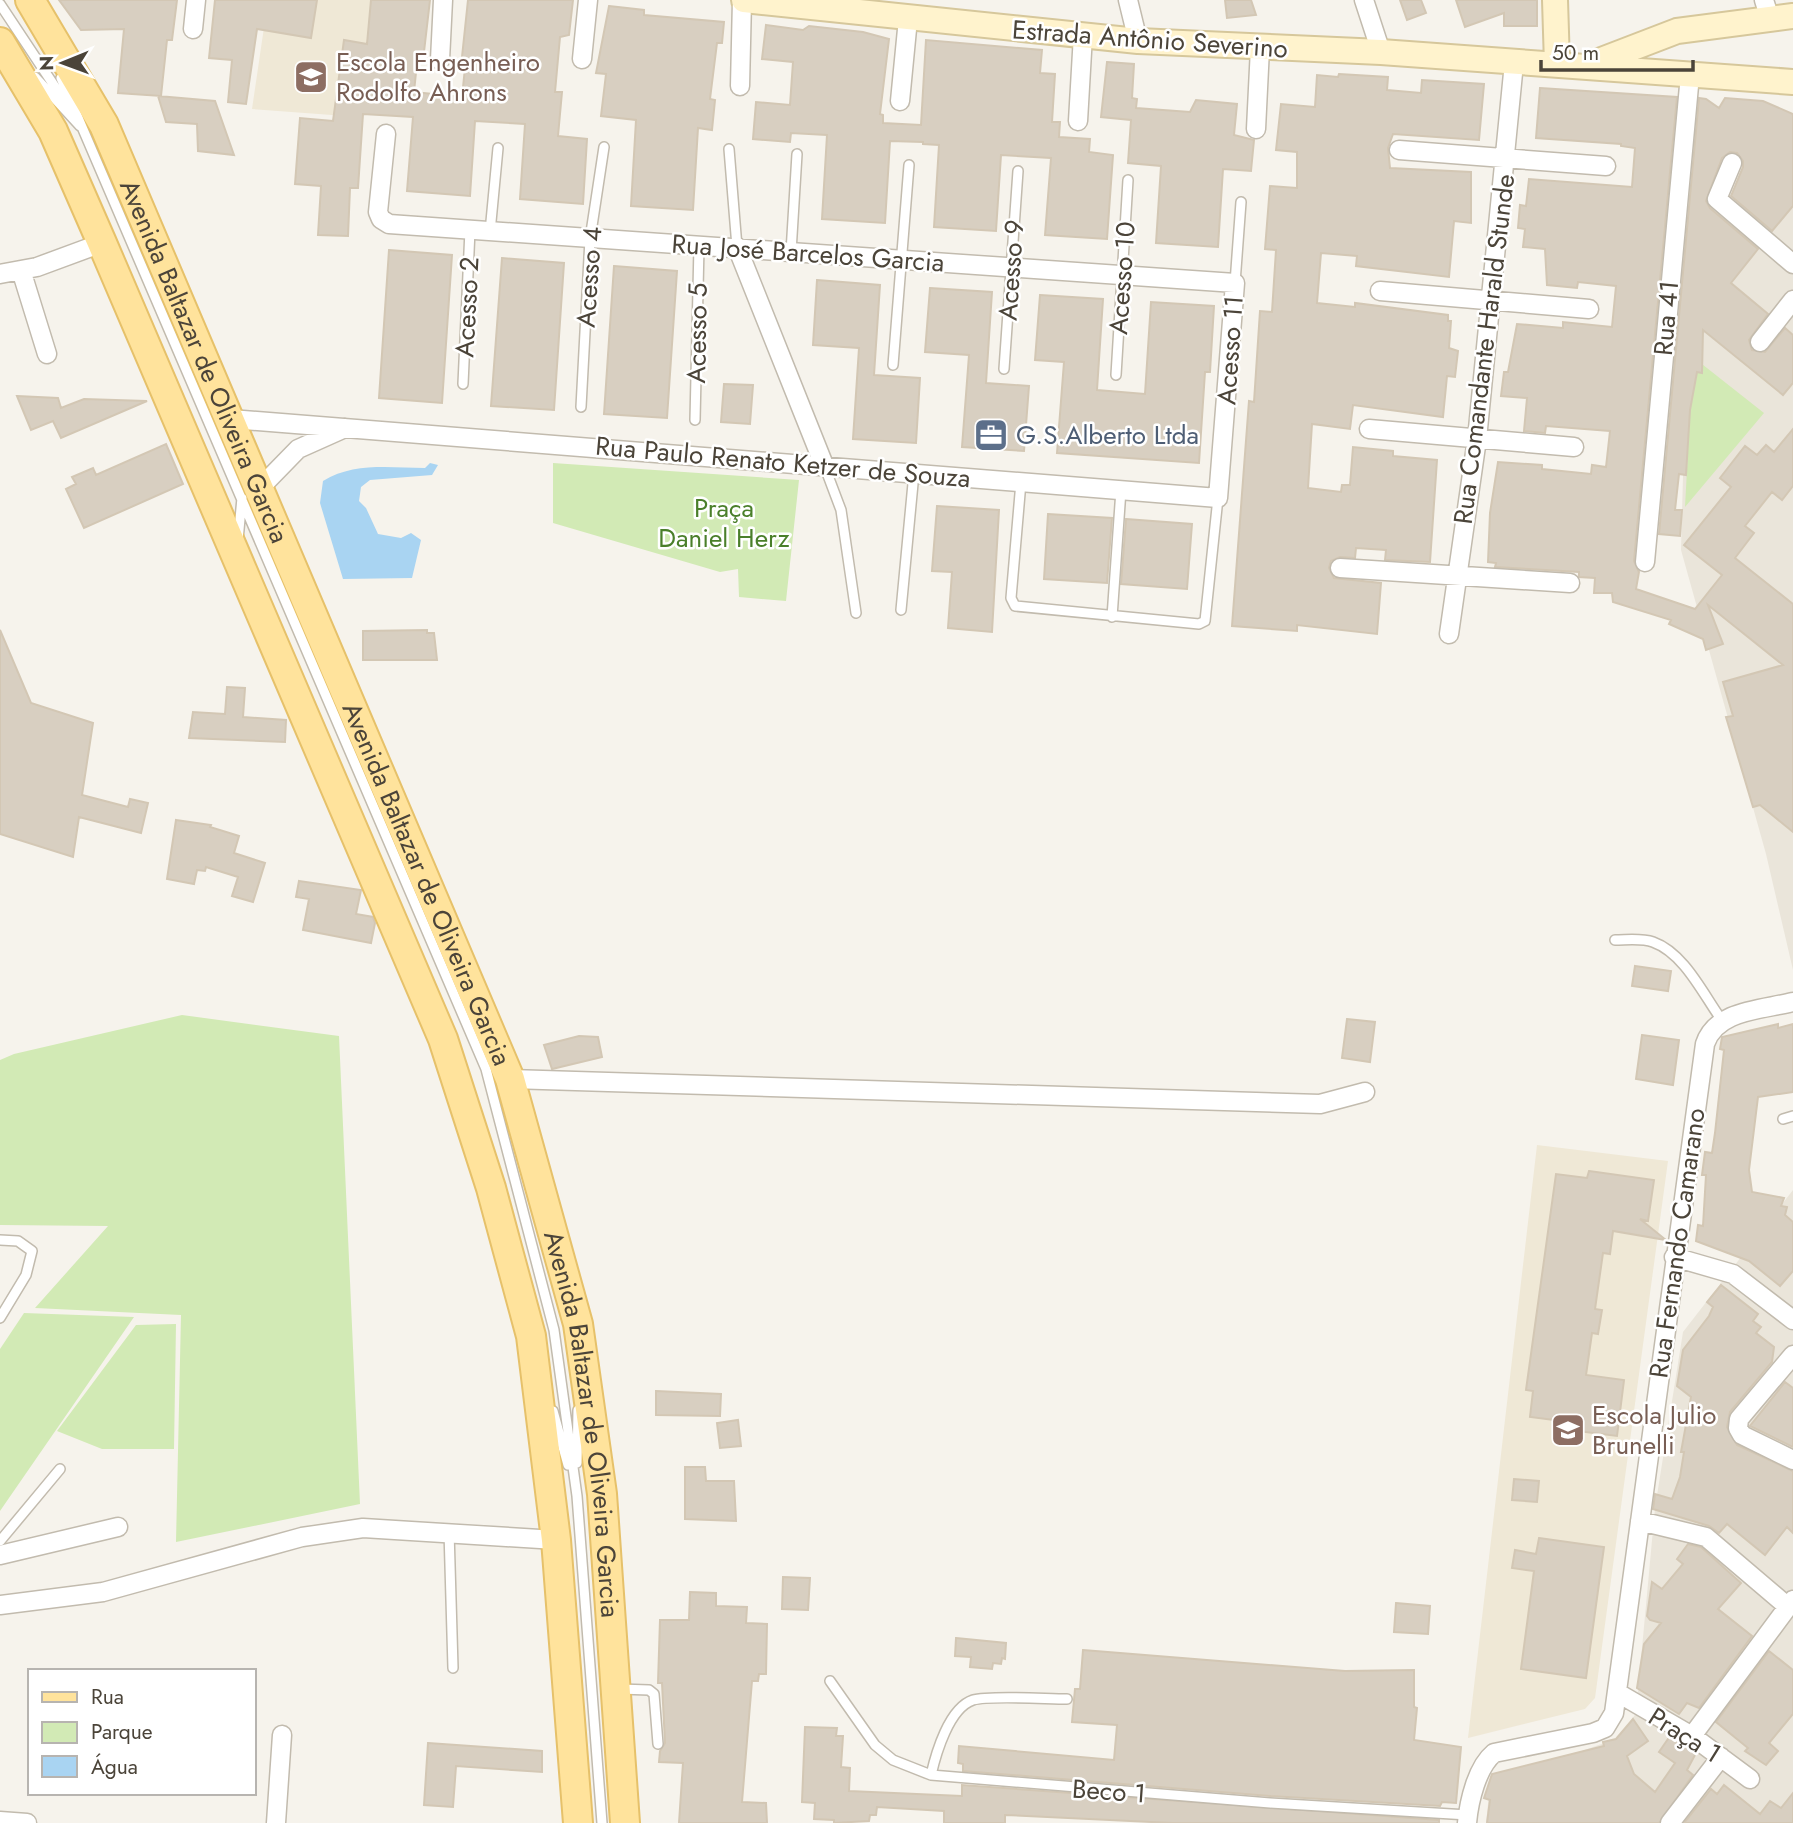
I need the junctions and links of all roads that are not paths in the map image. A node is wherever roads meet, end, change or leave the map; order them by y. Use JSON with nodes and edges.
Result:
{"nodes":[{"id":1,"x":28,"y":0,"type":"edge"},
{"id":2,"x":196,"y":0,"type":"edge"},
{"id":3,"x":443,"y":0,"type":"edge"},
{"id":4,"x":588,"y":0,"type":"edge"},
{"id":5,"x":743,"y":0,"type":"edge"},
{"id":6,"x":1128,"y":0,"type":"edge"},
{"id":7,"x":1364,"y":0,"type":"edge"},
{"id":8,"x":1555,"y":0,"type":"edge"},
{"id":9,"x":0,"y":4,"type":"edge"},
{"id":10,"x":1776,"y":12,"type":"edge"},
{"id":11,"x":908,"y":19,"type":"junction"},
{"id":12,"x":193,"y":29,"type":"dead end"},
{"id":13,"x":1083,"y":35,"type":"junction"},
{"id":14,"x":0,"y":41,"type":"edge"},
{"id":15,"x":1138,"y":41,"type":"junction"},
{"id":16,"x":1260,"y":48,"type":"junction"},
{"id":17,"x":1381,"y":52,"type":"junction"},
{"id":18,"x":53,"y":60,"type":"dead end"},
{"id":19,"x":440,"y":60,"type":"dead end"},
{"id":20,"x":582,"y":60,"type":"dead end"},
{"id":21,"x":1514,"y":63,"type":"junction"},
{"id":22,"x":1557,"y":64,"type":"junction"},
{"id":23,"x":1586,"y":66,"type":"junction"},
{"id":24,"x":59,"y":72,"type":"dead end"},
{"id":25,"x":1690,"y":75,"type":"junction"},
{"id":26,"x":1793,"y":82,"type":"edge"},
{"id":27,"x":740,"y":86,"type":"dead end"},
{"id":28,"x":900,"y":101,"type":"dead end"},
{"id":29,"x":1078,"y":121,"type":"dead end"},
{"id":30,"x":1256,"y":129,"type":"dead end"},
{"id":31,"x":86,"y":133,"type":"junction"},
{"id":32,"x":386,"y":134,"type":"dead end"},
{"id":33,"x":604,"y":146,"type":"dead end"},
{"id":34,"x":498,"y":148,"type":"dead end"},
{"id":35,"x":729,"y":149,"type":"dead end"},
{"id":36,"x":1399,"y":150,"type":"dead end"},
{"id":37,"x":797,"y":154,"type":"dead end"},
{"id":38,"x":1506,"y":159,"type":"junction"},
{"id":39,"x":1732,"y":163,"type":"dead end"},
{"id":40,"x":909,"y":165,"type":"dead end"},
{"id":41,"x":1606,"y":166,"type":"dead end"},
{"id":42,"x":1017,"y":170,"type":"dead end"},
{"id":43,"x":1128,"y":180,"type":"dead end"},
{"id":44,"x":1241,"y":202,"type":"dead end"},
{"id":45,"x":470,"y":230,"type":"junction"},
{"id":46,"x":490,"y":232,"type":"junction"},
{"id":47,"x":590,"y":239,"type":"junction"},
{"id":48,"x":102,"y":243,"type":"junction"},
{"id":49,"x":699,"y":246,"type":"junction"},
{"id":50,"x":737,"y":247,"type":"junction"},
{"id":51,"x":791,"y":252,"type":"junction"},
{"id":52,"x":902,"y":260,"type":"junction"},
{"id":53,"x":1793,"y":264,"type":"edge"},
{"id":54,"x":1011,"y":267,"type":"junction"},
{"id":55,"x":7,"y":269,"type":"edge"},
{"id":56,"x":1122,"y":275,"type":"junction"},
{"id":57,"x":1235,"y":283,"type":"junction"},
{"id":58,"x":1380,"y":291,"type":"dead end"},
{"id":59,"x":1793,"y":300,"type":"edge"},
{"id":60,"x":1491,"y":302,"type":"junction"},
{"id":61,"x":1589,"y":309,"type":"dead end"},
{"id":62,"x":1760,"y":342,"type":"dead end"},
{"id":63,"x":47,"y":354,"type":"dead end"},
{"id":64,"x":893,"y":365,"type":"dead end"},
{"id":65,"x":1004,"y":369,"type":"dead end"},
{"id":66,"x":1115,"y":375,"type":"dead end"},
{"id":67,"x":463,"y":384,"type":"dead end"},
{"id":68,"x":581,"y":407,"type":"dead end"},
{"id":69,"x":231,"y":419,"type":"junction"},
{"id":70,"x":695,"y":420,"type":"dead end"},
{"id":71,"x":348,"y":427,"type":"junction"},
{"id":72,"x":1369,"y":429,"type":"dead end"},
{"id":73,"x":1477,"y":439,"type":"junction"},
{"id":74,"x":1574,"y":447,"type":"dead end"},
{"id":75,"x":824,"y":466,"type":"junction"},
{"id":76,"x":914,"y":473,"type":"junction"},
{"id":77,"x":1021,"y":482,"type":"junction"},
{"id":78,"x":1121,"y":490,"type":"junction"},
{"id":79,"x":251,"y":492,"type":"junction"},
{"id":80,"x":1218,"y":498,"type":"junction"},
{"id":81,"x":237,"y":561,"type":"junction"},
{"id":82,"x":1645,"y":562,"type":"dead end"},
{"id":83,"x":1339,"y":568,"type":"dead end"},
{"id":84,"x":1457,"y":574,"type":"junction"},
{"id":85,"x":1570,"y":583,"type":"dead end"},
{"id":86,"x":901,"y":610,"type":"dead end"},
{"id":87,"x":856,"y":613,"type":"dead end"},
{"id":88,"x":1112,"y":617,"type":"junction"},
{"id":89,"x":1449,"y":635,"type":"dead end"},
{"id":90,"x":1615,"y":940,"type":"dead end"},
{"id":91,"x":1793,"y":1002,"type":"edge"},
{"id":92,"x":1721,"y":1019,"type":"junction"},
{"id":93,"x":510,"y":1079,"type":"junction"},
{"id":94,"x":1365,"y":1092,"type":"dead end"},
{"id":95,"x":0,"y":1240,"type":"edge"},
{"id":96,"x":1674,"y":1257,"type":"junction"},
{"id":97,"x":0,"y":1318,"type":"edge"},
{"id":98,"x":1793,"y":1320,"type":"edge"},
{"id":99,"x":578,"y":1324,"type":"junction"},
{"id":100,"x":531,"y":1336,"type":"junction"},
{"id":101,"x":1793,"y":1355,"type":"edge"},
{"id":102,"x":1793,"y":1460,"type":"edge"},
{"id":103,"x":60,"y":1469,"type":"dead end"},
{"id":104,"x":577,"y":1496,"type":"junction"},
{"id":105,"x":1640,"y":1521,"type":"junction"},
{"id":106,"x":118,"y":1527,"type":"dead end"},
{"id":107,"x":449,"y":1531,"type":"junction"},
{"id":108,"x":556,"y":1540,"type":"junction"},
{"id":109,"x":0,"y":1541,"type":"edge"},
{"id":110,"x":0,"y":1555,"type":"edge"},
{"id":111,"x":1790,"y":1603,"type":"edge"},
{"id":112,"x":0,"y":1605,"type":"edge"},
{"id":113,"x":453,"y":1668,"type":"dead end"},
{"id":114,"x":830,"y":1681,"type":"dead end"},
{"id":115,"x":615,"y":1689,"type":"junction"},
{"id":116,"x":1618,"y":1693,"type":"junction"},
{"id":117,"x":1067,"y":1699,"type":"dead end"},
{"id":118,"x":282,"y":1735,"type":"dead end"},
{"id":119,"x":1692,"y":1736,"type":"junction"},
{"id":120,"x":658,"y":1744,"type":"dead end"},
{"id":121,"x":1721,"y":1757,"type":"junction"},
{"id":122,"x":932,"y":1775,"type":"junction"},
{"id":123,"x":1750,"y":1779,"type":"dead end"},
{"id":124,"x":1467,"y":1819,"type":"edge"},
{"id":125,"x":0,"y":1821,"type":"edge"},
{"id":126,"x":27,"y":1823,"type":"edge"},
{"id":127,"x":276,"y":1823,"type":"edge"},
{"id":128,"x":578,"y":1823,"type":"edge"},
{"id":129,"x":601,"y":1823,"type":"edge"},
{"id":130,"x":625,"y":1823,"type":"edge"},
{"id":131,"x":1670,"y":1823,"type":"edge"}],
"edges":[{"from":1,"to":18,"type":"lane"},
{"from":1,"to":69,"type":"main road","name":"Avenida Baltazar de Oliveira Garcia"},
{"from":2,"to":12,"type":"street"},
{"from":3,"to":19,"type":"street"},
{"from":4,"to":20,"type":"street"},
{"from":5,"to":11,"type":"main road","name":"Estrada Antônio Severino"},
{"from":5,"to":27,"type":"street","name":"Estrada Antônio Severino"},
{"from":6,"to":15,"type":"street"},
{"from":7,"to":17,"type":"street"},
{"from":8,"to":22,"type":"main road"},
{"from":9,"to":31,"type":"lane"},
{"from":10,"to":23,"type":"main road"},
{"from":11,"to":13,"type":"main road","name":"Estrada Antônio Severino"},
{"from":11,"to":28,"type":"street"},
{"from":13,"to":15,"type":"main road","name":"Estrada Antônio Severino"},
{"from":13,"to":29,"type":"street"},
{"from":14,"to":31,"type":"lane"},
{"from":14,"to":48,"type":"main road","name":"Avenida Baltazar de Oliveira Garcia"},
{"from":15,"to":16,"type":"main road","name":"Estrada Antônio Severino"},
{"from":16,"to":17,"type":"main road","name":"Estrada Antônio Severino"},
{"from":16,"to":30,"type":"street"},
{"from":17,"to":21,"type":"main road","name":"Estrada Antônio Severino"},
{"from":21,"to":22,"type":"main road","name":"Estrada Antônio Severino"},
{"from":21,"to":38,"type":"street","name":"Rua Comandante Harald Stunde"},
{"from":22,"to":23,"type":"main road","name":"Estrada Antônio Severino"},
{"from":23,"to":25,"type":"main road","name":"Estrada Antônio Severino"},
{"from":24,"to":31,"type":"lane"},
{"from":25,"to":26,"type":"main road","name":"Estrada Antônio Severino"},
{"from":25,"to":82,"type":"street","name":"Rua 41"},
{"from":31,"to":79,"type":"lane"},
{"from":32,"to":45,"type":"street","name":"Rua José Barcelos Garcia"},
{"from":33,"to":47,"type":"lane","name":"Acesso 4"},
{"from":34,"to":46,"type":"lane","name":"Acesso 2"},
{"from":35,"to":50,"type":"lane"},
{"from":36,"to":38,"type":"street"},
{"from":37,"to":51,"type":"lane"},
{"from":38,"to":41,"type":"street"},
{"from":38,"to":60,"type":"street","name":"Rua Comandante Harald Stunde"},
{"from":39,"to":53,"type":"street"},
{"from":40,"to":52,"type":"lane"},
{"from":42,"to":54,"type":"lane","name":"Acesso 9"},
{"from":43,"to":56,"type":"lane","name":"Acesso 10"},
{"from":44,"to":57,"type":"lane","name":"Acesso 11"},
{"from":45,"to":46,"type":"street","name":"Rua José Barcelos Garcia"},
{"from":45,"to":67,"type":"lane","name":"Acesso 2"},
{"from":46,"to":47,"type":"street","name":"Rua José Barcelos Garcia"},
{"from":47,"to":49,"type":"street","name":"Rua José Barcelos Garcia"},
{"from":47,"to":68,"type":"lane","name":"Acesso 4"},
{"from":48,"to":55,"type":"street"},
{"from":48,"to":81,"type":"main road","name":"Avenida Baltazar de Oliveira Garcia"},
{"from":49,"to":50,"type":"street","name":"Rua José Barcelos Garcia"},
{"from":49,"to":70,"type":"lane","name":"Acesso 5"},
{"from":50,"to":51,"type":"street","name":"Rua José Barcelos Garcia"},
{"from":50,"to":75,"type":"street"},
{"from":51,"to":52,"type":"street","name":"Rua José Barcelos Garcia"},
{"from":52,"to":54,"type":"street","name":"Rua José Barcelos Garcia"},
{"from":52,"to":64,"type":"lane"},
{"from":54,"to":56,"type":"street","name":"Rua José Barcelos Garcia"},
{"from":54,"to":65,"type":"lane","name":"Acesso 9"},
{"from":55,"to":63,"type":"street"},
{"from":56,"to":57,"type":"street","name":"Rua José Barcelos Garcia"},
{"from":56,"to":66,"type":"lane","name":"Acesso 10"},
{"from":57,"to":80,"type":"street","name":"Acesso 11"},
{"from":58,"to":60,"type":"street"},
{"from":59,"to":62,"type":"street"},
{"from":60,"to":61,"type":"street"},
{"from":60,"to":73,"type":"street","name":"Rua Comandante Harald Stunde"},
{"from":69,"to":71,"type":"street","name":"Rua Paulo Renato Ketzer de Souza"},
{"from":69,"to":79,"type":"main road","name":"Avenida Baltazar de Oliveira Garcia"},
{"from":71,"to":75,"type":"street","name":"Rua Paulo Renato Ketzer de Souza"},
{"from":71,"to":79,"type":"street","name":"Rua Paulo Renato Ketzer de Souza"},
{"from":72,"to":73,"type":"street"},
{"from":73,"to":74,"type":"street"},
{"from":73,"to":84,"type":"street","name":"Rua Comandante Harald Stunde"},
{"from":75,"to":76,"type":"street","name":"Rua Paulo Renato Ketzer de Souza"},
{"from":75,"to":87,"type":"lane"},
{"from":76,"to":77,"type":"street","name":"Rua Paulo Renato Ketzer de Souza"},
{"from":76,"to":86,"type":"lane"},
{"from":77,"to":78,"type":"street","name":"Rua Paulo Renato Ketzer de Souza"},
{"from":77,"to":88,"type":"lane"},
{"from":78,"to":80,"type":"street","name":"Rua Paulo Renato Ketzer de Souza"},
{"from":78,"to":88,"type":"lane"},
{"from":79,"to":81,"type":"lane"},
{"from":79,"to":93,"type":"main road","name":"Avenida Baltazar de Oliveira Garcia"},
{"from":79,"to":104,"type":"lane"},
{"from":80,"to":88,"type":"lane"},
{"from":81,"to":100,"type":"main road","name":"Avenida Baltazar de Oliveira Garcia"},
{"from":83,"to":84,"type":"street"},
{"from":84,"to":85,"type":"street"},
{"from":84,"to":89,"type":"street","name":"Rua Comandante Harald Stunde"},
{"from":90,"to":92,"type":"lane"},
{"from":91,"to":92,"type":"street"},
{"from":92,"to":96,"type":"street","name":"Rua Fernando Camarano"},
{"from":93,"to":94,"type":"street"},
{"from":93,"to":99,"type":"main road","name":"Avenida Baltazar de Oliveira Garcia"},
{"from":95,"to":97,"type":"lane"},
{"from":96,"to":98,"type":"street"},
{"from":96,"to":105,"type":"street","name":"Rua Fernando Camarano"},
{"from":99,"to":104,"type":"lane"},
{"from":99,"to":115,"type":"main road","name":"Avenida Baltazar de Oliveira Garcia"},
{"from":100,"to":104,"type":"lane"},
{"from":100,"to":108,"type":"main road","name":"Avenida Baltazar de Oliveira Garcia"},
{"from":101,"to":102,"type":"street"},
{"from":103,"to":109,"type":"lane"},
{"from":104,"to":129,"type":"lane"},
{"from":105,"to":111,"type":"street"},
{"from":105,"to":116,"type":"street","name":"Rua Fernando Camarano"},
{"from":106,"to":110,"type":"street"},
{"from":107,"to":108,"type":"street"},
{"from":107,"to":112,"type":"street"},
{"from":107,"to":113,"type":"lane"},
{"from":108,"to":128,"type":"main road","name":"Avenida Baltazar de Oliveira Garcia"},
{"from":111,"to":119,"type":"street"},
{"from":114,"to":122,"type":"lane","name":"Beco 1"},
{"from":115,"to":120,"type":"lane"},
{"from":115,"to":130,"type":"main road","name":"Avenida Baltazar de Oliveira Garcia"},
{"from":116,"to":119,"type":"street","name":"Praça 1"},
{"from":116,"to":124,"type":"street","name":"Rua Fernando Camarano"},
{"from":117,"to":122,"type":"lane"},
{"from":118,"to":127,"type":"street"},
{"from":119,"to":121,"type":"street","name":"Praça 1"},
{"from":121,"to":123,"type":"street","name":"Praça 1"},
{"from":121,"to":131,"type":"street"},
{"from":122,"to":124,"type":"lane","name":"Beco 1"},
{"from":125,"to":126,"type":"street"}]}
